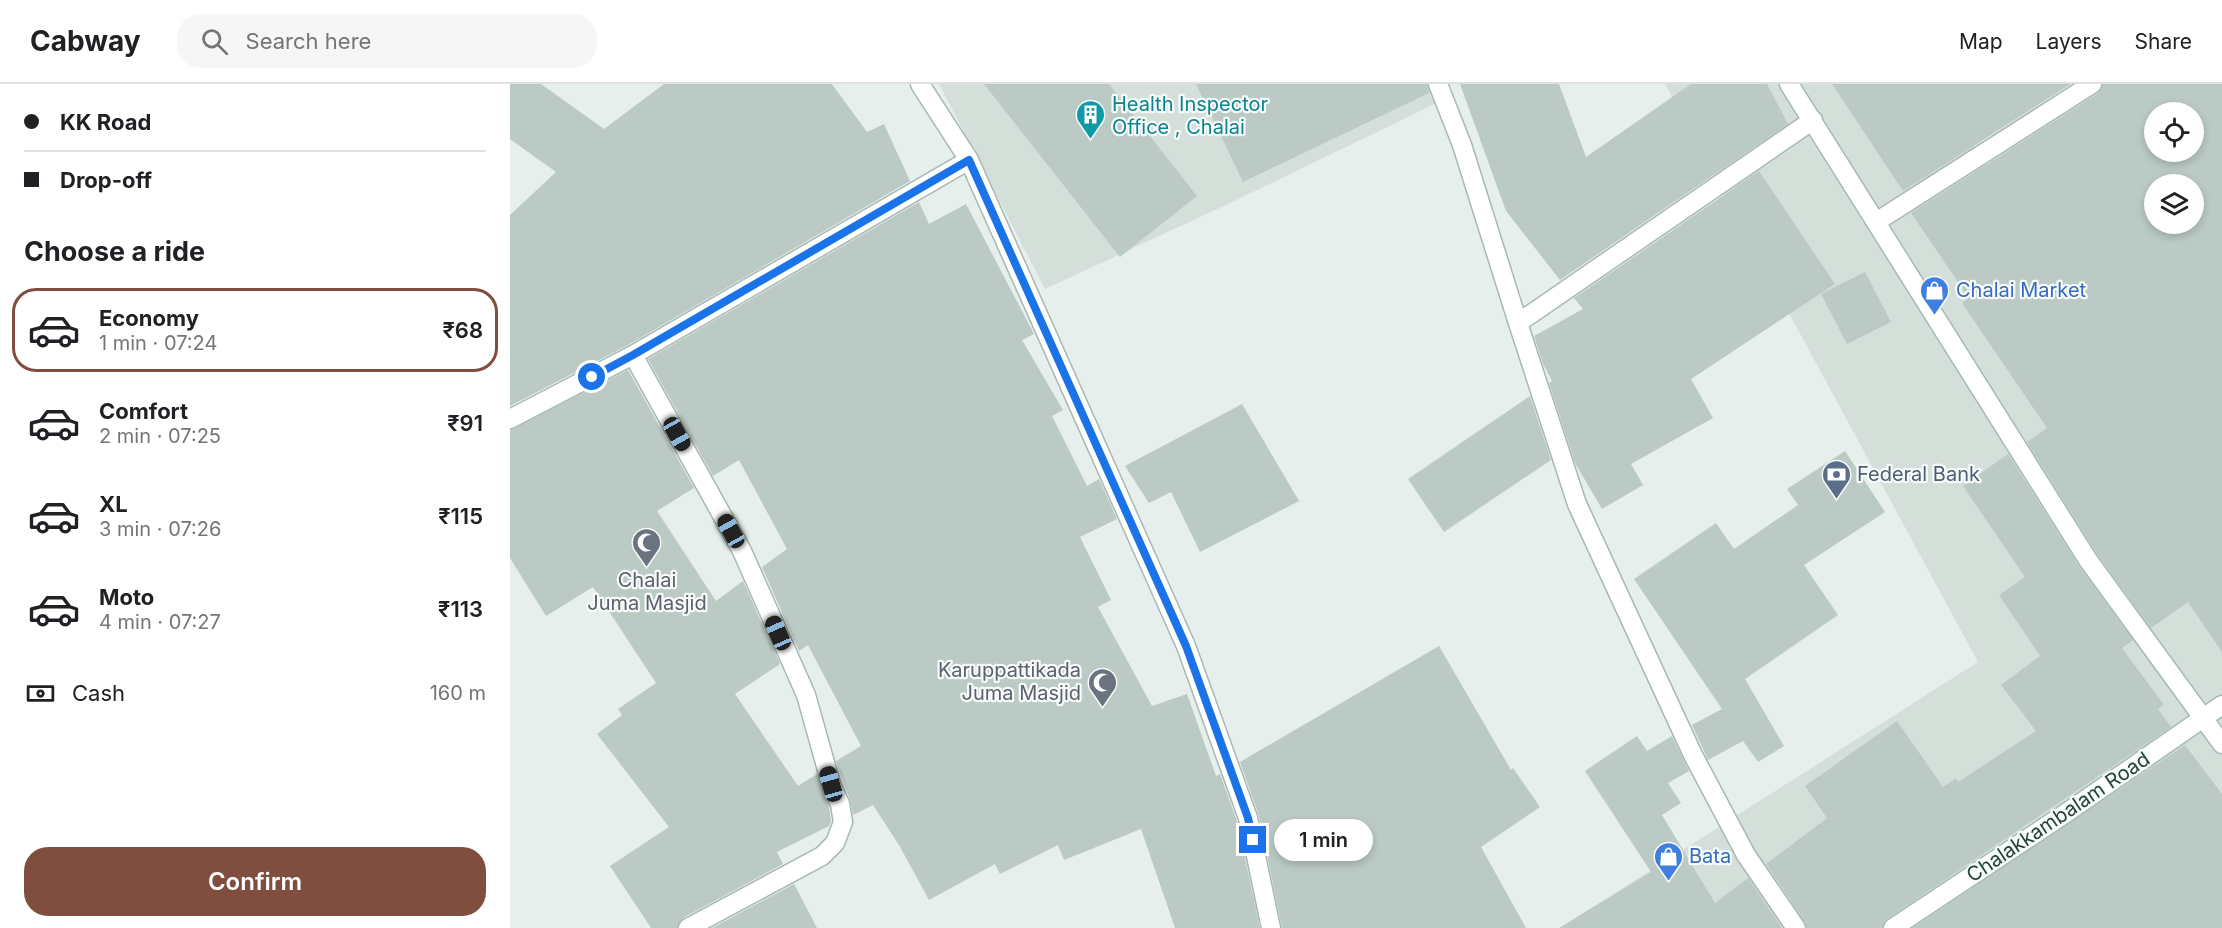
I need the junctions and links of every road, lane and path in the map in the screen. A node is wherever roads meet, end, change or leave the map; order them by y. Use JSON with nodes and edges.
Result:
{"nodes":[{"id":1,"x":920,"y":84,"type":"edge"},
{"id":2,"x":1438,"y":84,"type":"edge"},
{"id":3,"x":1788,"y":84,"type":"edge"},
{"id":4,"x":2092,"y":84,"type":"edge"},
{"id":5,"x":1813,"y":120,"type":"junction"},
{"id":6,"x":969,"y":160,"type":"junction"},
{"id":7,"x":1876,"y":222,"type":"junction"},
{"id":8,"x":1518,"y":323,"type":"junction"},
{"id":9,"x":633,"y":355,"type":"junction"},
{"id":10,"x":510,"y":419,"type":"edge"},
{"id":11,"x":2222,"y":705,"type":"edge"},
{"id":12,"x":2204,"y":718,"type":"junction"},
{"id":13,"x":2222,"y":744,"type":"edge"},
{"id":14,"x":688,"y":928,"type":"edge"},
{"id":15,"x":1271,"y":928,"type":"edge"},
{"id":16,"x":1796,"y":928,"type":"edge"},
{"id":17,"x":1893,"y":928,"type":"edge"}],
"edges":[{"from":1,"to":6,"type":"street"},
{"from":2,"to":8,"type":"street"},
{"from":3,"to":5,"type":"street"},
{"from":4,"to":7,"type":"street"},
{"from":5,"to":7,"type":"street"},
{"from":5,"to":8,"type":"street"},
{"from":6,"to":9,"type":"street"},
{"from":6,"to":15,"type":"street"},
{"from":7,"to":12,"type":"street"},
{"from":8,"to":16,"type":"street"},
{"from":9,"to":10,"type":"street"},
{"from":9,"to":14,"type":"street"},
{"from":11,"to":12,"type":"street","name":"Chalakkambalam Road"},
{"from":12,"to":13,"type":"street"},
{"from":12,"to":17,"type":"street","name":"Chalakkambalam Road"}]}
